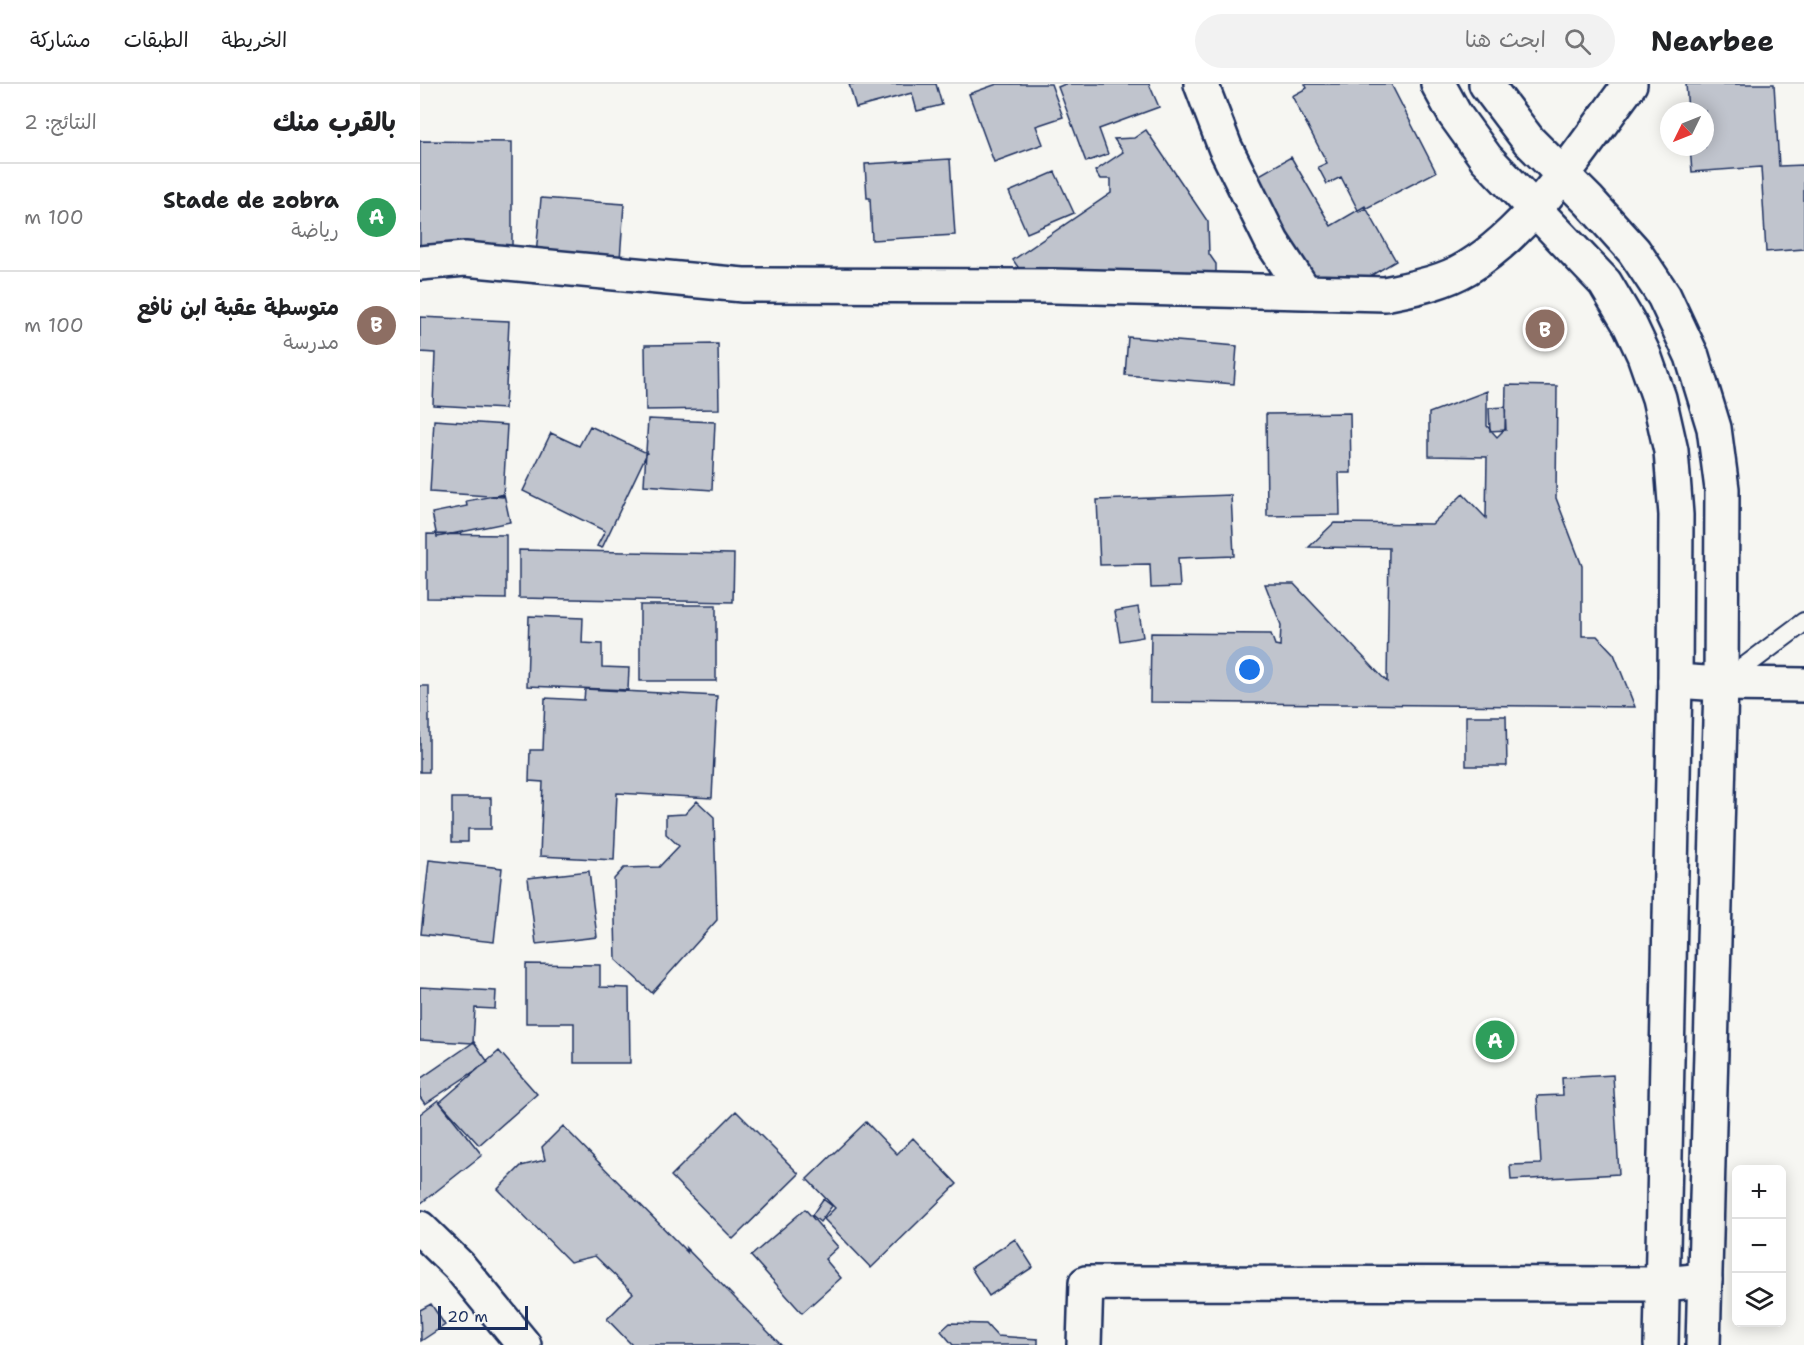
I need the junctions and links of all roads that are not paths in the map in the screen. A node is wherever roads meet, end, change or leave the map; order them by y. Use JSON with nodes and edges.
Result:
{"nodes":[{"id":1,"x":1201,"y":84,"type":"edge"},
{"id":2,"x":1438,"y":84,"type":"edge"},
{"id":3,"x":1486,"y":84,"type":"edge"},
{"id":4,"x":1630,"y":84,"type":"edge"},
{"id":5,"x":1562,"y":174,"type":"junction"},
{"id":6,"x":1535,"y":210,"type":"junction"},
{"id":7,"x":420,"y":263,"type":"edge"},
{"id":8,"x":1305,"y":292,"type":"junction"},
{"id":9,"x":1804,"y":622,"type":"edge"},
{"id":10,"x":1675,"y":681,"type":"junction"},
{"id":11,"x":1721,"y":684,"type":"junction"},
{"id":12,"x":1804,"y":685,"type":"edge"},
{"id":13,"x":420,"y":1228,"type":"edge"},
{"id":14,"x":1705,"y":1280,"type":"junction"},
{"id":15,"x":1663,"y":1284,"type":"junction"},
{"id":16,"x":524,"y":1345,"type":"edge"},
{"id":17,"x":1084,"y":1345,"type":"edge"},
{"id":18,"x":1661,"y":1345,"type":"edge"},
{"id":19,"x":1703,"y":1345,"type":"edge"}],
"edges":[{"from":1,"to":8,"type":"street"},
{"from":2,"to":6,"type":"street"},
{"from":3,"to":5,"type":"street"},
{"from":4,"to":5,"type":"street"},
{"from":5,"to":6,"type":"street"},
{"from":5,"to":11,"type":"street"},
{"from":6,"to":8,"type":"street"},
{"from":6,"to":10,"type":"street"},
{"from":7,"to":8,"type":"street"},
{"from":9,"to":11,"type":"lane"},
{"from":10,"to":11,"type":"street"},
{"from":10,"to":15,"type":"street"},
{"from":11,"to":12,"type":"street"},
{"from":11,"to":14,"type":"street"},
{"from":13,"to":16,"type":"street"},
{"from":14,"to":15,"type":"street"},
{"from":14,"to":19,"type":"street"},
{"from":15,"to":17,"type":"street"},
{"from":15,"to":18,"type":"street"}]}
